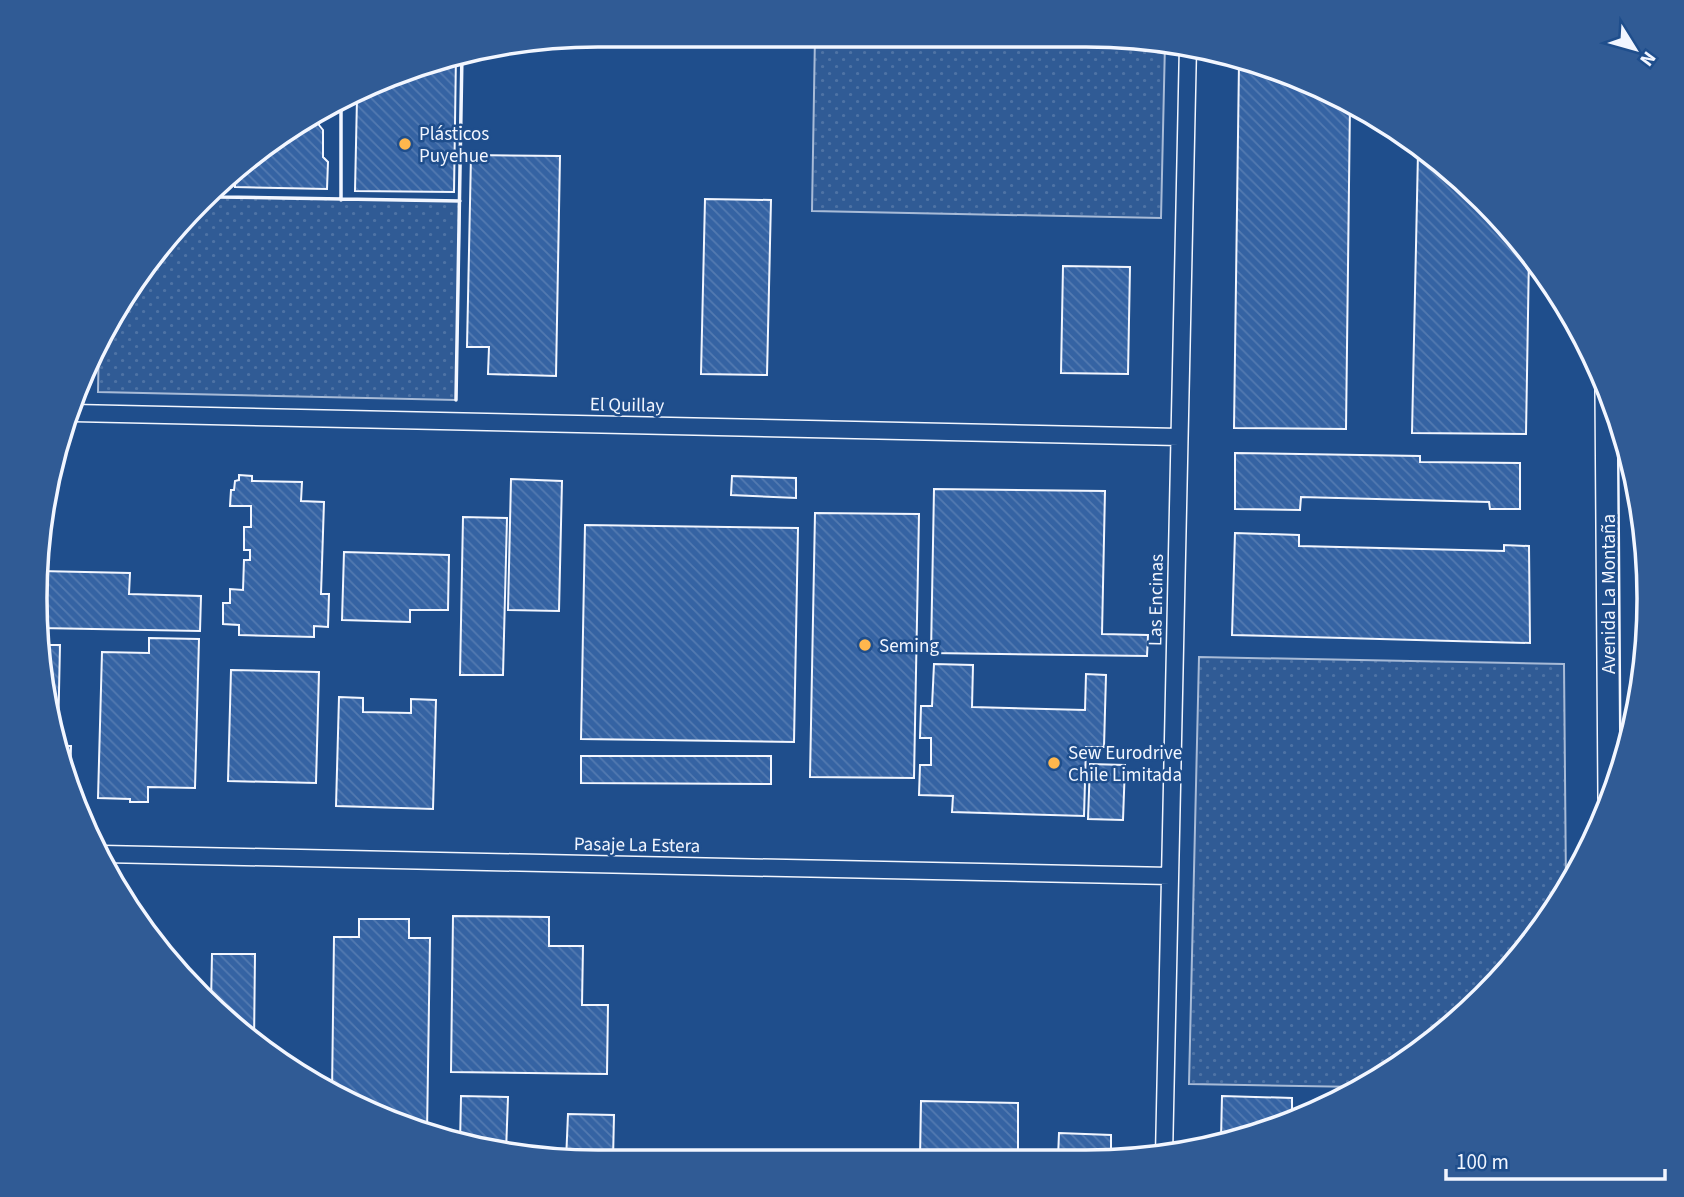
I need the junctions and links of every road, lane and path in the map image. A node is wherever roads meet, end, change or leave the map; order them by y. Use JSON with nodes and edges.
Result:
{"nodes":[{"id":1,"x":1188,"y":57,"type":"edge"},
{"id":2,"x":80,"y":413,"type":"edge"},
{"id":3,"x":1606,"y":419,"type":"edge"},
{"id":4,"x":1179,"y":437,"type":"junction"},
{"id":5,"x":1630,"y":517,"type":"edge"},
{"id":6,"x":1632,"y":673,"type":"edge"},
{"id":7,"x":1609,"y":770,"type":"edge"},
{"id":8,"x":110,"y":854,"type":"edge"},
{"id":9,"x":1170,"y":876,"type":"junction"},
{"id":10,"x":1164,"y":1144,"type":"edge"}],
"edges":[{"from":1,"to":4,"type":"street","name":"Las Encinas"},
{"from":2,"to":4,"type":"street","name":"El Quillay"},
{"from":3,"to":7,"type":"main road","name":"Avenida La Montaña"},
{"from":4,"to":9,"type":"street","name":"Las Encinas"},
{"from":5,"to":6,"type":"main road","name":"Avenida La Montaña"},
{"from":8,"to":9,"type":"street","name":"Pasaje La Estera"},
{"from":9,"to":10,"type":"street","name":"Las Encinas"}]}
